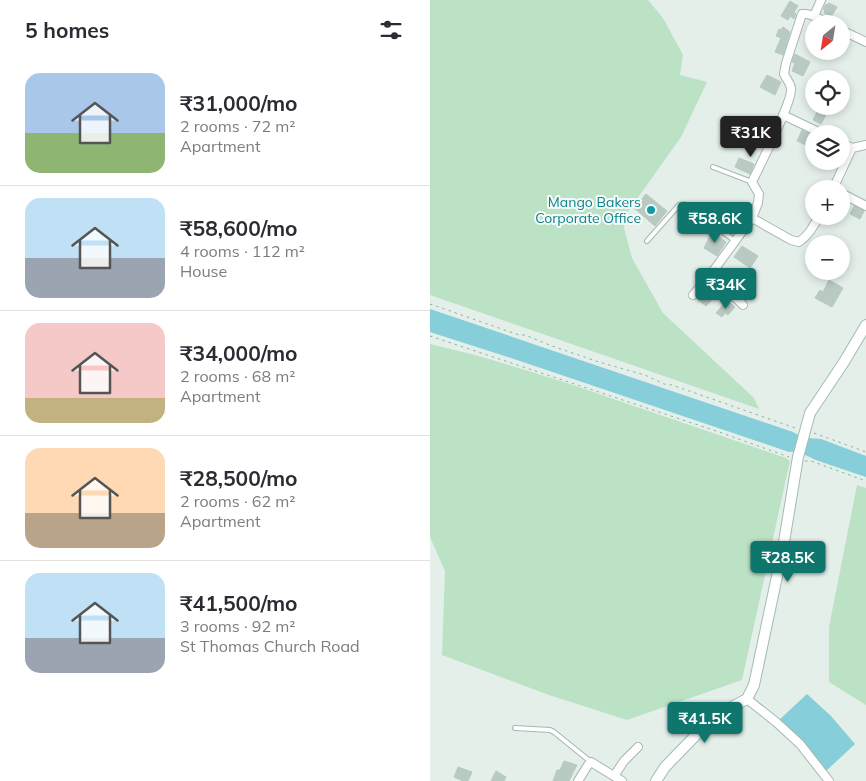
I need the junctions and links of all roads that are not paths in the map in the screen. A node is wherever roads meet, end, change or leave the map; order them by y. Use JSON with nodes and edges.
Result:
{"nodes":[{"id":1,"x":821,"y":0,"type":"edge"},
{"id":2,"x":810,"y":15,"type":"edge"},
{"id":3,"x":814,"y":15,"type":"edge"},
{"id":4,"x":850,"y":34,"type":"edge"},
{"id":5,"x":866,"y":42,"type":"edge"},
{"id":6,"x":784,"y":115,"type":"junction"},
{"id":7,"x":805,"y":125,"type":"edge"},
{"id":8,"x":866,"y":145,"type":"edge"},
{"id":9,"x":852,"y":148,"type":"joint"},
{"id":10,"x":713,"y":167,"type":"dead end"},
{"id":11,"x":837,"y":180,"type":"edge"},
{"id":12,"x":752,"y":182,"type":"junction"},
{"id":13,"x":850,"y":198,"type":"edge"},
{"id":14,"x":866,"y":206,"type":"edge"},
{"id":15,"x":752,"y":218,"type":"junction"},
{"id":16,"x":813,"y":225,"type":"edge"},
{"id":17,"x":647,"y":241,"type":"dead end"},
{"id":18,"x":735,"y":241,"type":"junction"},
{"id":19,"x":711,"y":274,"type":"junction"},
{"id":20,"x":693,"y":295,"type":"dead end"},
{"id":21,"x":742,"y":305,"type":"dead end"},
{"id":22,"x":866,"y":324,"type":"edge"},
{"id":23,"x":746,"y":699,"type":"junction"},
{"id":24,"x":514,"y":728,"type":"dead end"},
{"id":25,"x":638,"y":747,"type":"dead end"},
{"id":26,"x":591,"y":762,"type":"junction"},
{"id":27,"x":614,"y":776,"type":"junction"},
{"id":28,"x":578,"y":781,"type":"edge"},
{"id":29,"x":622,"y":781,"type":"edge"},
{"id":30,"x":656,"y":781,"type":"edge"},
{"id":31,"x":829,"y":781,"type":"edge"}],
"edges":[{"from":1,"to":3,"type":"street"},
{"from":2,"to":6,"type":"street"},
{"from":4,"to":5,"type":"street"},
{"from":6,"to":7,"type":"street"},
{"from":6,"to":12,"type":"street"},
{"from":8,"to":9,"type":"street"},
{"from":9,"to":11,"type":"street"},
{"from":10,"to":12,"type":"lane"},
{"from":12,"to":15,"type":"street"},
{"from":13,"to":14,"type":"street"},
{"from":15,"to":16,"type":"street"},
{"from":15,"to":18,"type":"street"},
{"from":17,"to":18,"type":"lane"},
{"from":18,"to":19,"type":"street"},
{"from":19,"to":20,"type":"street"},
{"from":19,"to":21,"type":"street"},
{"from":22,"to":23,"type":"main road"},
{"from":23,"to":30,"type":"main road"},
{"from":23,"to":31,"type":"street"},
{"from":24,"to":26,"type":"lane"},
{"from":25,"to":27,"type":"street"},
{"from":26,"to":27,"type":"street"},
{"from":26,"to":28,"type":"street"},
{"from":27,"to":29,"type":"street"}]}
